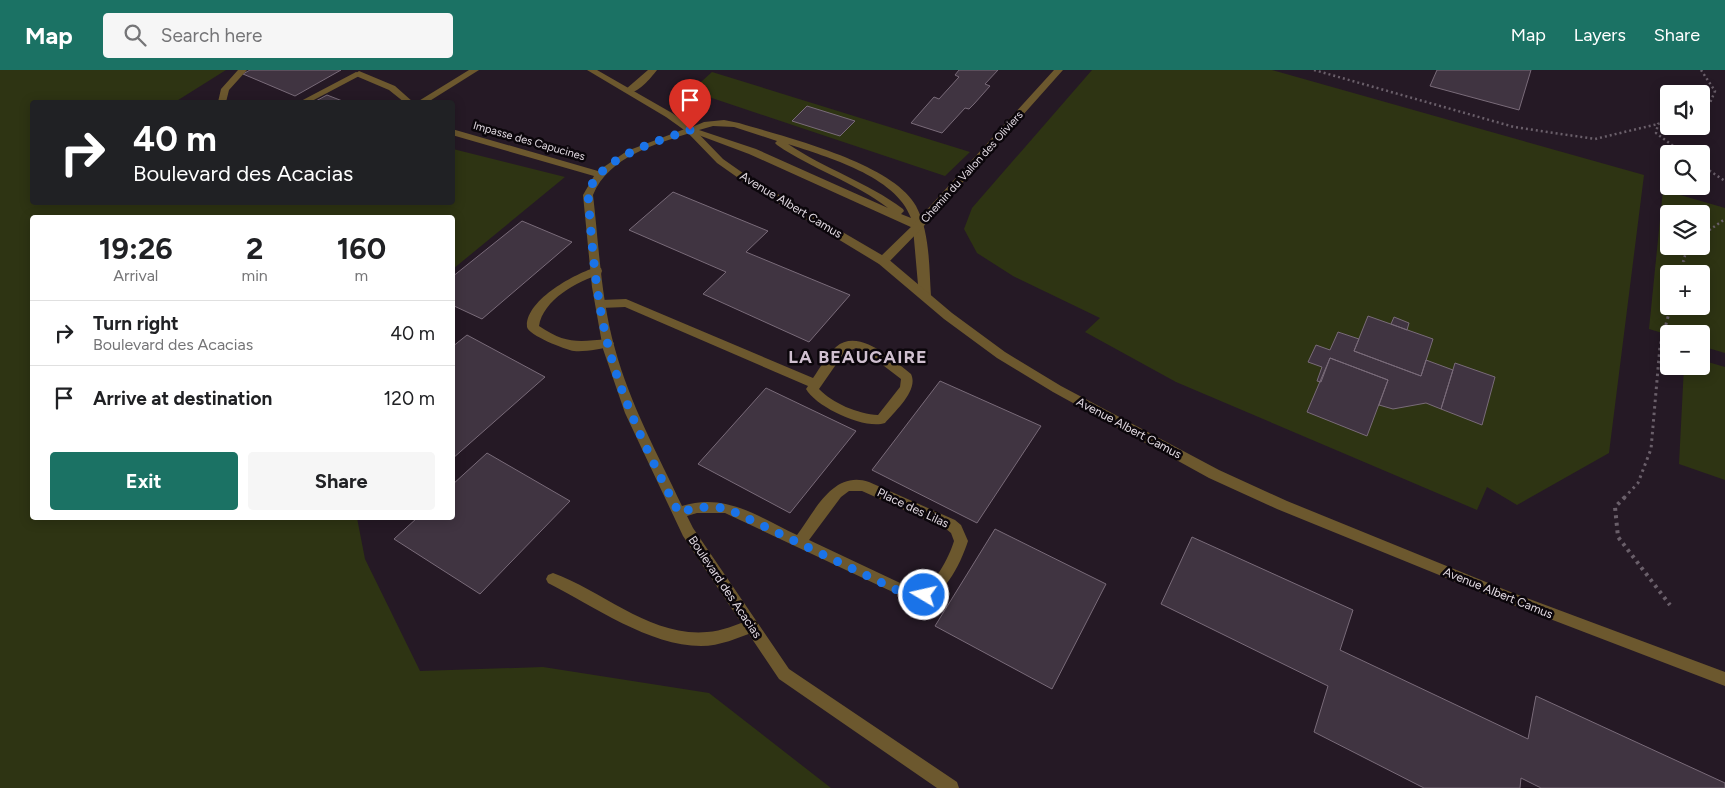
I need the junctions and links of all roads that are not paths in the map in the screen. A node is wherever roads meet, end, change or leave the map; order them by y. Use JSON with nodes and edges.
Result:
{"nodes":[{"id":1,"x":243,"y":70,"type":"edge"},
{"id":2,"x":475,"y":70,"type":"edge"},
{"id":3,"x":591,"y":70,"type":"edge"},
{"id":4,"x":653,"y":70,"type":"edge"},
{"id":5,"x":1059,"y":70,"type":"edge"},
{"id":6,"x":629,"y":91,"type":"junction"},
{"id":7,"x":222,"y":100,"type":"edge"},
{"id":8,"x":308,"y":100,"type":"edge"},
{"id":9,"x":406,"y":100,"type":"edge"},
{"id":10,"x":425,"y":100,"type":"edge"},
{"id":11,"x":690,"y":130,"type":"junction"},
{"id":12,"x":455,"y":133,"type":"edge"},
{"id":13,"x":599,"y":174,"type":"junction"},
{"id":14,"x":918,"y":226,"type":"junction"},
{"id":15,"x":883,"y":262,"type":"junction"},
{"id":16,"x":597,"y":271,"type":"junction"},
{"id":17,"x":925,"y":296,"type":"junction"},
{"id":18,"x":601,"y":304,"type":"junction"},
{"id":19,"x":608,"y":343,"type":"junction"},
{"id":20,"x":815,"y":384,"type":"junction"},
{"id":21,"x":679,"y":513,"type":"junction"},
{"id":22,"x":800,"y":542,"type":"junction"},
{"id":23,"x":553,"y":579,"type":"dead end"},
{"id":24,"x":751,"y":626,"type":"junction"},
{"id":25,"x":1725,"y":679,"type":"edge"},
{"id":26,"x":951,"y":788,"type":"edge"}],
"edges":[{"from":1,"to":7,"type":"street"},
{"from":2,"to":10,"type":"street"},
{"from":3,"to":6,"type":"street","name":"Avenue Albert Camus"},
{"from":4,"to":6,"type":"street"},
{"from":5,"to":14,"type":"street","name":"Chemin du Vallon des Oliviers"},
{"from":6,"to":11,"type":"street","name":"Avenue Albert Camus"},
{"from":8,"to":9,"type":"street"},
{"from":11,"to":13,"type":"street","name":"Boulevard des Acacias"},
{"from":11,"to":14,"type":"street"},
{"from":11,"to":14,"type":"street","name":"Boulevard des Acacias"},
{"from":11,"to":15,"type":"street","name":"Avenue Albert Camus"},
{"from":12,"to":13,"type":"street","name":"Impasse des Capucines"},
{"from":13,"to":16,"type":"street","name":"Boulevard des Acacias"},
{"from":14,"to":15,"type":"street","name":"Chemin du Vallon des Oliviers"},
{"from":14,"to":17,"type":"street"},
{"from":15,"to":17,"type":"street","name":"Avenue Albert Camus"},
{"from":16,"to":18,"type":"street","name":"Boulevard des Acacias"},
{"from":16,"to":19,"type":"street"},
{"from":17,"to":25,"type":"street","name":"Avenue Albert Camus"},
{"from":18,"to":19,"type":"street","name":"Boulevard des Acacias"},
{"from":18,"to":20,"type":"street"},
{"from":19,"to":21,"type":"street","name":"Boulevard des Acacias"},
{"from":20,"to":20,"type":"street"},
{"from":21,"to":22,"type":"street","name":"Place des Lilas"},
{"from":21,"to":24,"type":"street","name":"Boulevard des Acacias"},
{"from":22,"to":22,"type":"street","name":"Place des Lilas"},
{"from":23,"to":24,"type":"street"},
{"from":24,"to":26,"type":"street","name":"Boulevard des Acacias"}]}
